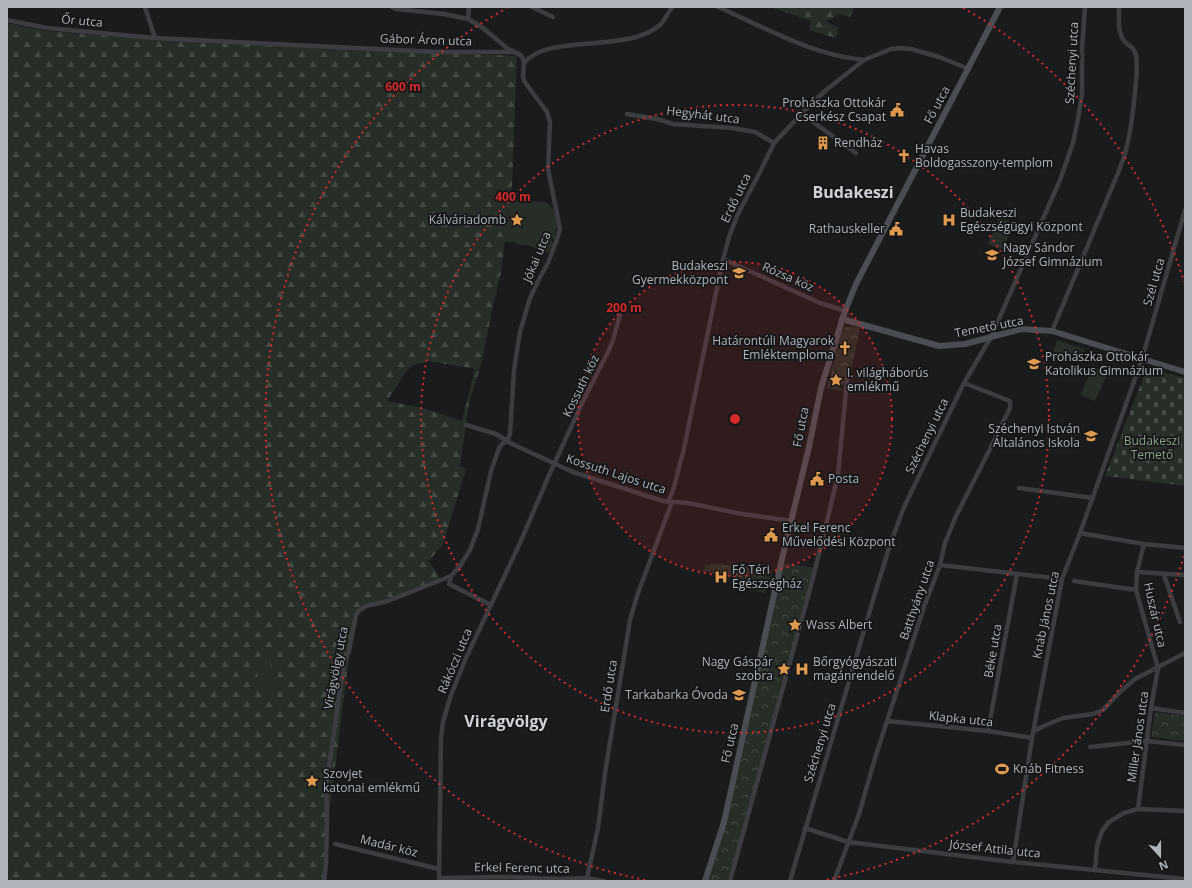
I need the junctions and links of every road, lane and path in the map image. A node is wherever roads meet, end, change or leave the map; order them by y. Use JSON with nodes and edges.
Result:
{"nodes":[{"id":1,"x":145,"y":7,"type":"edge"},
{"id":2,"x":392,"y":7,"type":"edge"},
{"id":3,"x":469,"y":7,"type":"edge"},
{"id":4,"x":532,"y":7,"type":"edge"},
{"id":5,"x":672,"y":7,"type":"edge"},
{"id":6,"x":718,"y":7,"type":"edge"},
{"id":7,"x":1000,"y":7,"type":"edge"},
{"id":8,"x":1085,"y":7,"type":"edge"},
{"id":9,"x":1119,"y":7,"type":"edge"},
{"id":10,"x":553,"y":17,"type":"dead end"},
{"id":11,"x":468,"y":19,"type":"junction"},
{"id":12,"x":7,"y":20,"type":"edge"},
{"id":13,"x":156,"y":38,"type":"junction"},
{"id":14,"x":514,"y":52,"type":"junction"},
{"id":15,"x":864,"y":60,"type":"junction"},
{"id":16,"x":524,"y":63,"type":"junction"},
{"id":17,"x":968,"y":69,"type":"junction"},
{"id":18,"x":627,"y":114,"type":"dead end"},
{"id":19,"x":802,"y":114,"type":"junction"},
{"id":20,"x":774,"y":143,"type":"junction"},
{"id":21,"x":856,"y":153,"type":"dead end"},
{"id":22,"x":1185,"y":210,"type":"edge"},
{"id":23,"x":723,"y":259,"type":"junction"},
{"id":24,"x":845,"y":311,"type":"junction"},
{"id":25,"x":620,"y":315,"type":"dead end"},
{"id":26,"x":842,"y":319,"type":"junction"},
{"id":27,"x":1052,"y":330,"type":"junction"},
{"id":28,"x":991,"y":337,"type":"junction"},
{"id":29,"x":1142,"y":359,"type":"junction"},
{"id":30,"x":848,"y":369,"type":"dead end"},
{"id":31,"x":1185,"y":372,"type":"edge"},
{"id":32,"x":964,"y":383,"type":"junction"},
{"id":33,"x":466,"y":425,"type":"dead end"},
{"id":34,"x":507,"y":440,"type":"junction"},
{"id":35,"x":555,"y":464,"type":"junction"},
{"id":36,"x":1019,"y":488,"type":"dead end"},
{"id":37,"x":673,"y":492,"type":"junction"},
{"id":38,"x":1093,"y":498,"type":"junction"},
{"id":39,"x":672,"y":502,"type":"junction"},
{"id":40,"x":792,"y":521,"type":"junction"},
{"id":41,"x":1080,"y":534,"type":"junction"},
{"id":42,"x":1144,"y":544,"type":"junction"},
{"id":43,"x":1185,"y":548,"type":"edge"},
{"id":44,"x":940,"y":565,"type":"junction"},
{"id":45,"x":1137,"y":572,"type":"junction"},
{"id":46,"x":1017,"y":574,"type":"junction"},
{"id":47,"x":1164,"y":574,"type":"junction"},
{"id":48,"x":451,"y":576,"type":"junction"},
{"id":49,"x":1185,"y":576,"type":"edge"},
{"id":50,"x":1062,"y":579,"type":"junction"},
{"id":51,"x":1074,"y":581,"type":"dead end"},
{"id":52,"x":1136,"y":590,"type":"junction"},
{"id":53,"x":491,"y":605,"type":"junction"},
{"id":54,"x":1180,"y":622,"type":"dead end"},
{"id":55,"x":1185,"y":653,"type":"edge"},
{"id":56,"x":1158,"y":668,"type":"junction"},
{"id":57,"x":1151,"y":708,"type":"junction"},
{"id":58,"x":1185,"y":713,"type":"edge"},
{"id":59,"x":887,"y":721,"type":"junction"},
{"id":60,"x":1036,"y":721,"type":"junction"},
{"id":61,"x":1046,"y":724,"type":"junction"},
{"id":62,"x":988,"y":731,"type":"junction"},
{"id":63,"x":1034,"y":731,"type":"junction"},
{"id":64,"x":1032,"y":738,"type":"junction"},
{"id":65,"x":1147,"y":741,"type":"junction"},
{"id":66,"x":1185,"y":745,"type":"edge"},
{"id":67,"x":1090,"y":747,"type":"dead end"},
{"id":68,"x":1138,"y":809,"type":"junction"},
{"id":69,"x":1185,"y":812,"type":"edge"},
{"id":70,"x":805,"y":828,"type":"junction"},
{"id":71,"x":848,"y":842,"type":"junction"},
{"id":72,"x":335,"y":844,"type":"dead end"},
{"id":73,"x":1013,"y":862,"type":"junction"},
{"id":74,"x":439,"y":869,"type":"junction"},
{"id":75,"x":1095,"y":870,"type":"junction"},
{"id":76,"x":587,"y":878,"type":"junction"},
{"id":77,"x":1185,"y":879,"type":"edge"},
{"id":78,"x":439,"y":880,"type":"edge"},
{"id":79,"x":557,"y":880,"type":"edge"},
{"id":80,"x":731,"y":880,"type":"edge"},
{"id":81,"x":324,"y":881,"type":"edge"},
{"id":82,"x":604,"y":881,"type":"edge"},
{"id":83,"x":705,"y":881,"type":"edge"},
{"id":84,"x":790,"y":881,"type":"edge"},
{"id":85,"x":834,"y":881,"type":"edge"}],
"edges":[{"from":1,"to":13,"type":"street"},
{"from":2,"to":11,"type":"street"},
{"from":3,"to":11,"type":"street"},
{"from":4,"to":10,"type":"street"},
{"from":5,"to":16,"type":"street"},
{"from":6,"to":15,"type":"street"},
{"from":7,"to":17,"type":"main road","name":"Fő utca"},
{"from":8,"to":28,"type":"street","name":"Széchenyi utca"},
{"from":9,"to":27,"type":"street"},
{"from":11,"to":14,"type":"street"},
{"from":12,"to":13,"type":"street","name":"Őr utca"},
{"from":13,"to":14,"type":"street","name":"Gábor Áron utca"},
{"from":14,"to":16,"type":"street"},
{"from":15,"to":17,"type":"street","name":"Erdő utca"},
{"from":15,"to":19,"type":"street","name":"Erdő utca"},
{"from":16,"to":34,"type":"street","name":"Jókai utca"},
{"from":17,"to":24,"type":"main road","name":"Fő utca"},
{"from":18,"to":20,"type":"street","name":"Hegyhát utca"},
{"from":19,"to":20,"type":"street","name":"Erdő utca"},
{"from":19,"to":21,"type":"street"},
{"from":20,"to":23,"type":"street","name":"Erdő utca"},
{"from":22,"to":29,"type":"street","name":"Szél utca"},
{"from":23,"to":24,"type":"street","name":"Rózsa köz"},
{"from":23,"to":37,"type":"street","name":"Erdő utca"},
{"from":24,"to":26,"type":"main road","name":"Fő utca"},
{"from":25,"to":35,"type":"street","name":"Kossuth köz"},
{"from":26,"to":28,"type":"main road","name":"Temető utca"},
{"from":26,"to":40,"type":"main road","name":"Fő utca"},
{"from":27,"to":28,"type":"main road","name":"Temető utca"},
{"from":27,"to":29,"type":"main road","name":"Temető utca"},
{"from":28,"to":32,"type":"street","name":"Széchenyi utca"},
{"from":29,"to":31,"type":"main road","name":"Temető utca"},
{"from":29,"to":38,"type":"street","name":"Knáb János utca"},
{"from":30,"to":80,"type":"street"},
{"from":32,"to":44,"type":"street","name":"Batthyány utca"},
{"from":32,"to":70,"type":"street","name":"Széchenyi utca"},
{"from":33,"to":34,"type":"street","name":"Kossuth Lajos utca"},
{"from":34,"to":35,"type":"street","name":"Kossuth Lajos utca"},
{"from":34,"to":48,"type":"street","name":"Virágvölgy utca"},
{"from":35,"to":39,"type":"street","name":"Kossuth Lajos utca"},
{"from":35,"to":53,"type":"street","name":"Rákóczi utca"},
{"from":36,"to":38,"type":"street"},
{"from":37,"to":39,"type":"street","name":"Erdő utca"},
{"from":37,"to":39,"type":"street","name":"Erdő utca"},
{"from":38,"to":41,"type":"street","name":"Knáb János utca"},
{"from":39,"to":40,"type":"street","name":"Kossuth Lajos utca"},
{"from":39,"to":76,"type":"street","name":"Erdő utca"},
{"from":40,"to":83,"type":"main road","name":"Fő utca"},
{"from":41,"to":42,"type":"street"},
{"from":41,"to":50,"type":"street","name":"Knáb János utca"},
{"from":42,"to":43,"type":"street"},
{"from":42,"to":45,"type":"street","name":"Huszár utca"},
{"from":44,"to":46,"type":"street"},
{"from":44,"to":59,"type":"street","name":"Batthyány utca"},
{"from":45,"to":47,"type":"street"},
{"from":45,"to":52,"type":"street","name":"Huszár utca"},
{"from":46,"to":50,"type":"street"},
{"from":46,"to":62,"type":"street","name":"Béke utca"},
{"from":47,"to":49,"type":"street"},
{"from":47,"to":54,"type":"street"},
{"from":48,"to":53,"type":"street"},
{"from":48,"to":81,"type":"street","name":"Virágvölgy utca"},
{"from":50,"to":60,"type":"street","name":"Knáb János utca"},
{"from":51,"to":52,"type":"street"},
{"from":52,"to":56,"type":"street","name":"Huszár utca"},
{"from":53,"to":74,"type":"street","name":"Rákóczi utca"},
{"from":55,"to":56,"type":"street"},
{"from":56,"to":57,"type":"street","name":"Miller János utca"},
{"from":56,"to":61,"type":"street"},
{"from":57,"to":58,"type":"street"},
{"from":57,"to":65,"type":"street","name":"Miller János utca"},
{"from":59,"to":62,"type":"street","name":"Klapka utca"},
{"from":59,"to":71,"type":"street","name":"Batthyány utca"},
{"from":60,"to":61,"type":"street"},
{"from":60,"to":63,"type":"street","name":"Knáb János utca"},
{"from":61,"to":63,"type":"street"},
{"from":62,"to":64,"type":"street","name":"Klapka utca"},
{"from":63,"to":64,"type":"street","name":"Knáb János utca"},
{"from":64,"to":73,"type":"street","name":"Knáb János utca"},
{"from":65,"to":66,"type":"street"},
{"from":65,"to":67,"type":"street"},
{"from":65,"to":68,"type":"street","name":"Miller János utca"},
{"from":68,"to":69,"type":"street"},
{"from":68,"to":75,"type":"street"},
{"from":70,"to":71,"type":"street","name":"József Attila utca"},
{"from":70,"to":84,"type":"street","name":"Széchenyi utca"},
{"from":71,"to":73,"type":"street","name":"József Attila utca"},
{"from":71,"to":85,"type":"street","name":"Batthyány utca"},
{"from":72,"to":74,"type":"street","name":"Madár köz"},
{"from":73,"to":75,"type":"street","name":"József Attila utca"},
{"from":74,"to":78,"type":"street","name":"Rákóczi utca"},
{"from":75,"to":77,"type":"street","name":"József Attila utca"},
{"from":76,"to":79,"type":"street","name":"Erkel Ferenc utca"},
{"from":76,"to":82,"type":"street","name":"Erkel Ferenc utca"},
{"from":78,"to":79,"type":"street","name":"Erkel Ferenc utca"}]}
